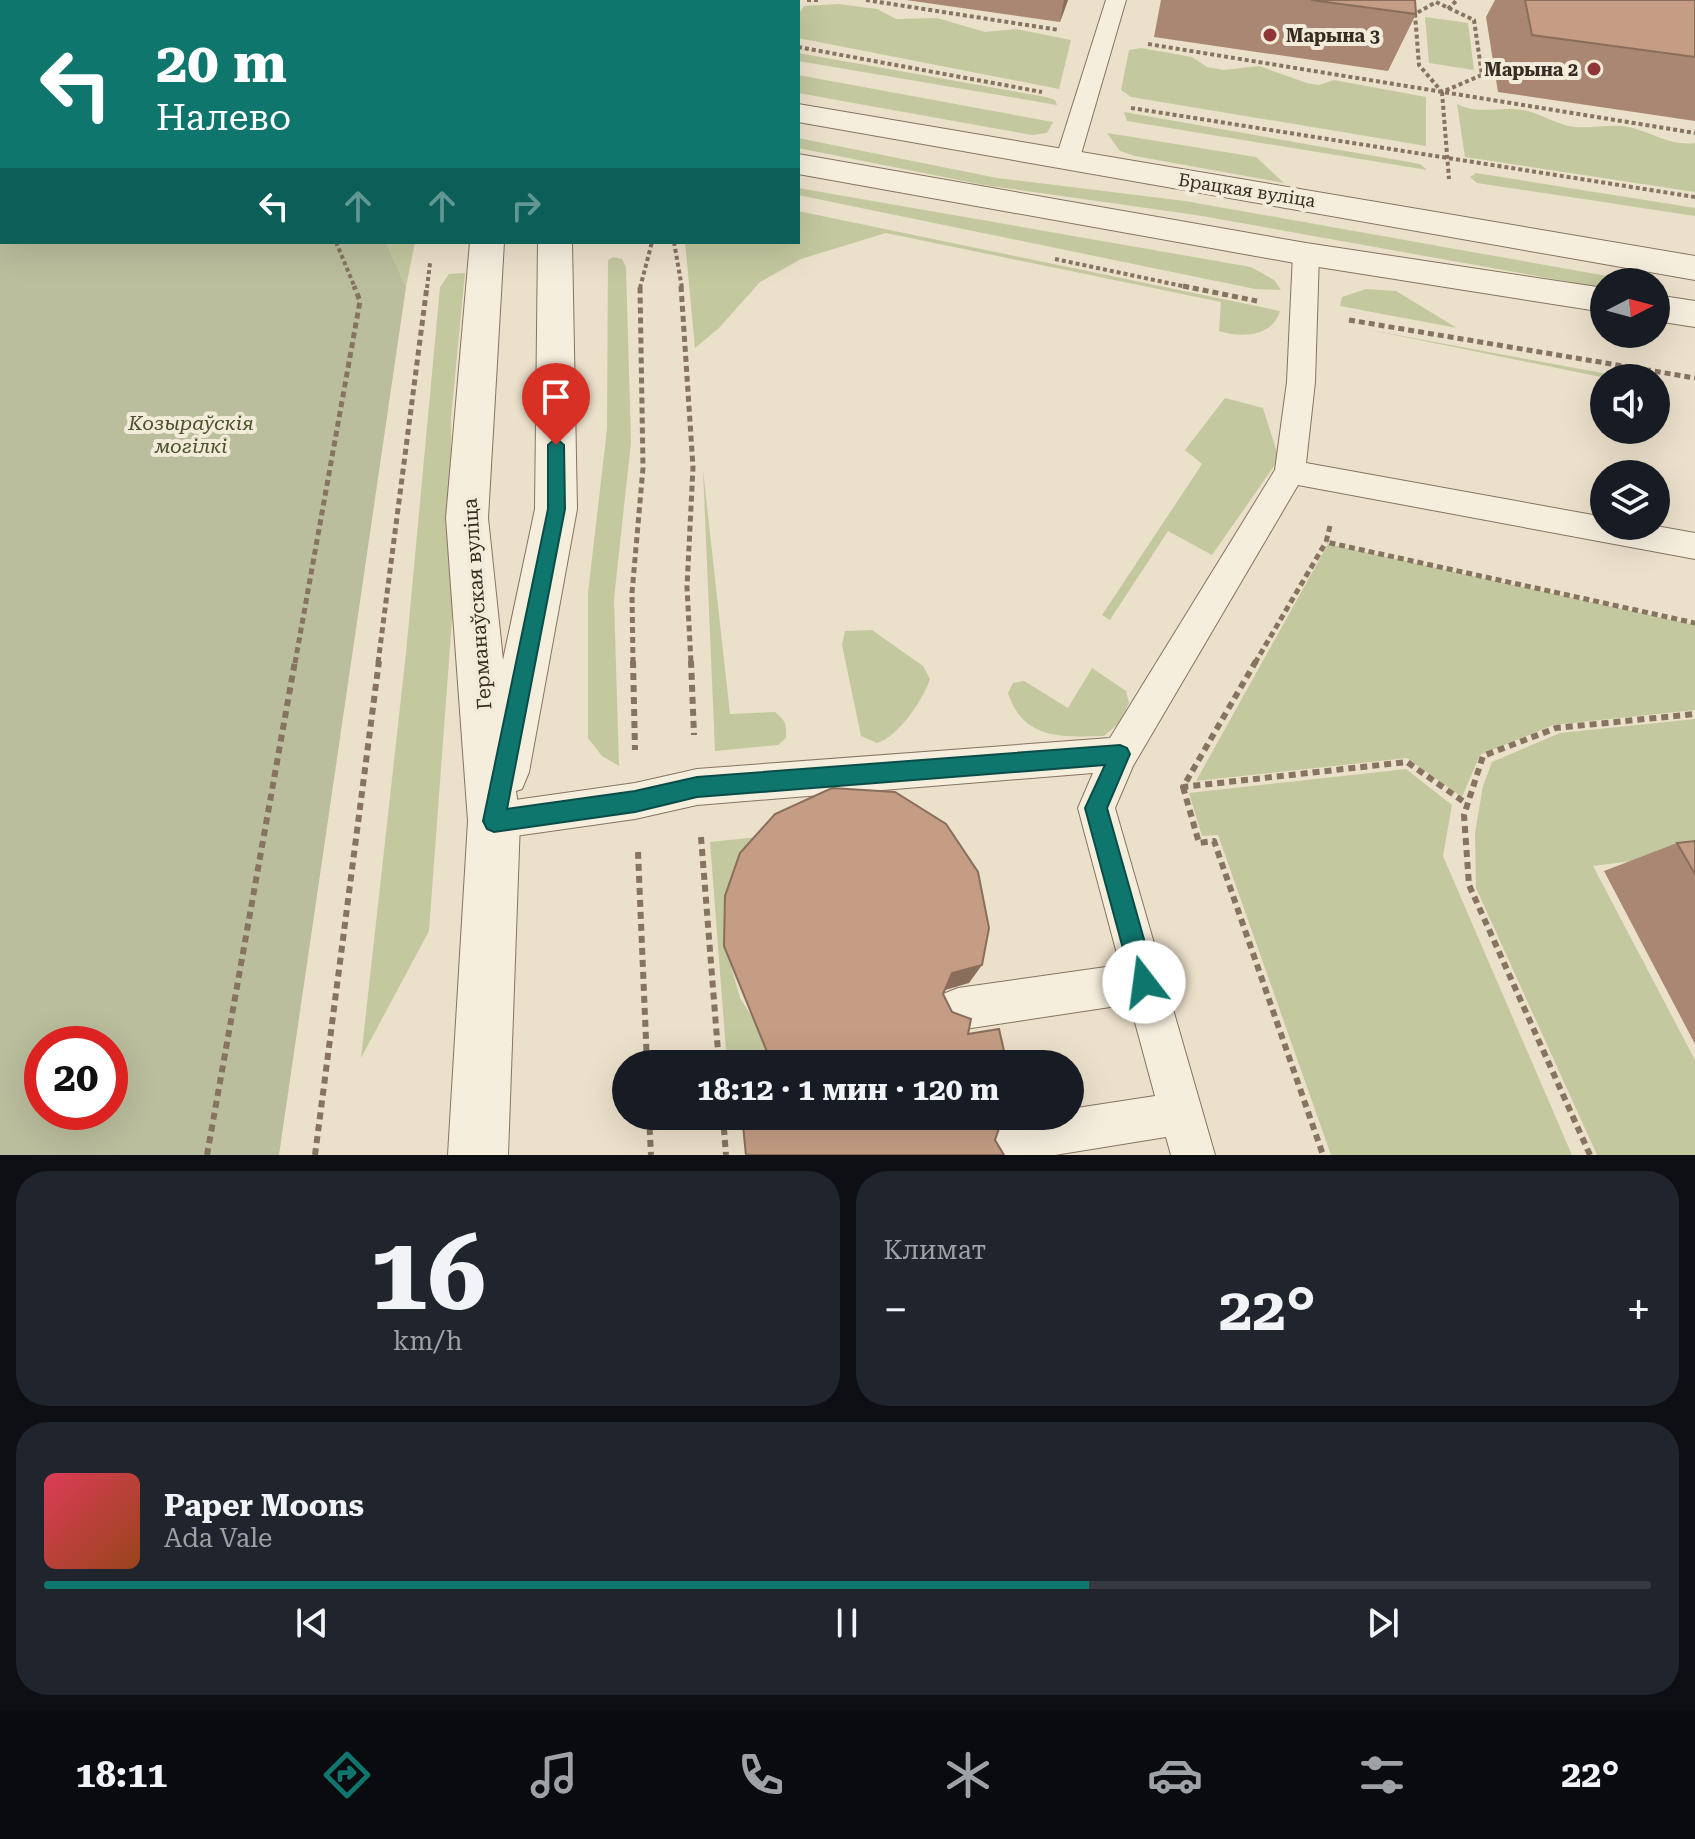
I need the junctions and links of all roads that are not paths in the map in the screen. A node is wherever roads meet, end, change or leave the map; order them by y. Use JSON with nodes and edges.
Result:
{"nodes":[{"id":1,"x":1116,"y":0,"type":"edge"},
{"id":2,"x":800,"y":113,"type":"edge"},
{"id":3,"x":1067,"y":161,"type":"junction"},
{"id":4,"x":800,"y":164,"type":"edge"},
{"id":5,"x":487,"y":244,"type":"edge"},
{"id":6,"x":555,"y":244,"type":"edge"},
{"id":7,"x":1306,"y":254,"type":"junction"},
{"id":8,"x":1695,"y":268,"type":"edge"},
{"id":9,"x":1590,"y":298,"type":"edge"},
{"id":10,"x":1670,"y":310,"type":"edge"},
{"id":11,"x":1695,"y":314,"type":"edge"},
{"id":12,"x":1290,"y":472,"type":"junction"},
{"id":13,"x":1695,"y":546,"type":"edge"},
{"id":14,"x":1120,"y":754,"type":"junction"},
{"id":15,"x":494,"y":821,"type":"junction"},
{"id":16,"x":1144,"y":982,"type":"junction"},
{"id":17,"x":958,"y":1009,"type":"edge"},
{"id":18,"x":1182,"y":1113,"type":"junction"},
{"id":19,"x":1005,"y":1141,"type":"edge"},
{"id":20,"x":478,"y":1155,"type":"edge"},
{"id":21,"x":1193,"y":1155,"type":"edge"}],
"edges":[{"from":1,"to":3,"type":"lane"},
{"from":2,"to":3,"type":"street","name":"Брацкая вуліца"},
{"from":3,"to":8,"type":"street","name":"Брацкая вуліца"},
{"from":4,"to":7,"type":"street"},
{"from":5,"to":15,"type":"street","name":"Германаўская вуліца"},
{"from":6,"to":15,"type":"street","name":"Германаўская вуліца"},
{"from":7,"to":9,"type":"street"},
{"from":7,"to":12,"type":"lane"},
{"from":10,"to":11,"type":"street"},
{"from":12,"to":13,"type":"lane"},
{"from":12,"to":14,"type":"lane"},
{"from":14,"to":15,"type":"lane"},
{"from":14,"to":16,"type":"lane"},
{"from":15,"to":20,"type":"street","name":"Германаўская вуліца"},
{"from":16,"to":17,"type":"lane"},
{"from":16,"to":18,"type":"lane"},
{"from":18,"to":19,"type":"lane"},
{"from":18,"to":21,"type":"lane"}]}
